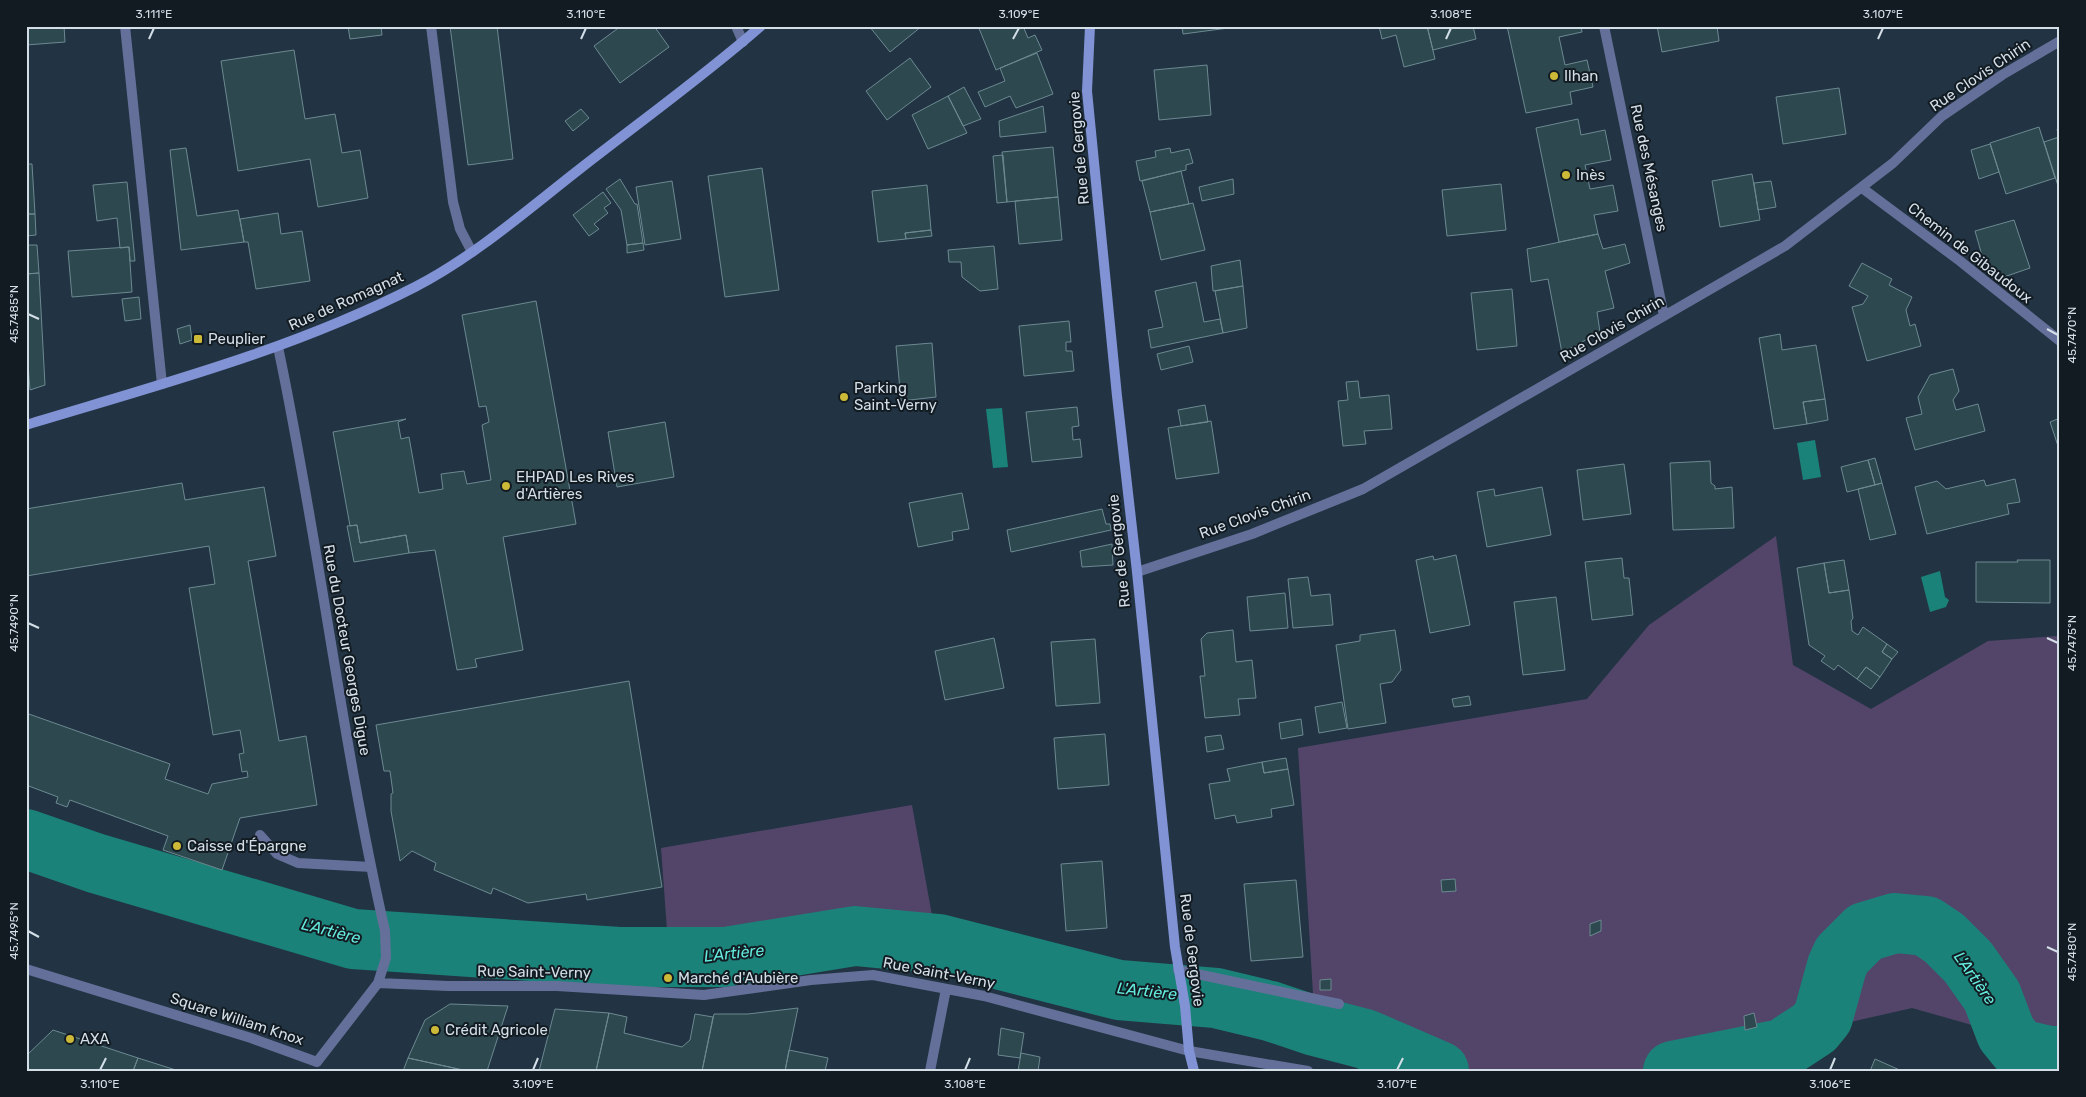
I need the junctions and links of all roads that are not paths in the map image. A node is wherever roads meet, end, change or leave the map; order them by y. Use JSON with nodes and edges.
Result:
{"nodes":[{"id":1,"x":125,"y":26,"type":"edge"},
{"id":2,"x":431,"y":26,"type":"edge"},
{"id":3,"x":736,"y":26,"type":"edge"},
{"id":4,"x":761,"y":26,"type":"edge"},
{"id":5,"x":1090,"y":26,"type":"edge"},
{"id":6,"x":1604,"y":26,"type":"edge"},
{"id":7,"x":2060,"y":40,"type":"edge"},
{"id":8,"x":743,"y":42,"type":"junction"},
{"id":9,"x":1862,"y":188,"type":"junction"},
{"id":10,"x":472,"y":252,"type":"junction"},
{"id":11,"x":1664,"y":316,"type":"junction"},
{"id":12,"x":2060,"y":341,"type":"edge"},
{"id":13,"x":278,"y":347,"type":"junction"},
{"id":14,"x":162,"y":384,"type":"junction"},
{"id":15,"x":26,"y":425,"type":"edge"},
{"id":16,"x":1137,"y":572,"type":"junction"},
{"id":17,"x":260,"y":835,"type":"dead end"},
{"id":18,"x":371,"y":867,"type":"junction"},
{"id":19,"x":386,"y":958,"type":"joint"},
{"id":20,"x":26,"y":969,"type":"edge"},
{"id":21,"x":1178,"y":970,"type":"junction"},
{"id":22,"x":378,"y":983,"type":"junction"},
{"id":23,"x":946,"y":989,"type":"junction"},
{"id":24,"x":1339,"y":1004,"type":"dead end"},
{"id":25,"x":1189,"y":1051,"type":"junction"},
{"id":26,"x":319,"y":1066,"type":"edge"},
{"id":27,"x":930,"y":1071,"type":"edge"},
{"id":28,"x":1194,"y":1071,"type":"edge"},
{"id":29,"x":1308,"y":1071,"type":"edge"}],
"edges":[{"from":1,"to":14,"type":"street"},
{"from":2,"to":10,"type":"street"},
{"from":3,"to":8,"type":"street"},
{"from":4,"to":8,"type":"main road","name":"Rue de Romagnat"},
{"from":5,"to":16,"type":"main road","name":"Rue de Gergovie"},
{"from":6,"to":11,"type":"street","name":"Rue des Mésanges"},
{"from":7,"to":9,"type":"street","name":"Rue Clovis Chirin"},
{"from":8,"to":10,"type":"main road","name":"Rue de Romagnat"},
{"from":9,"to":11,"type":"street","name":"Rue Clovis Chirin"},
{"from":9,"to":12,"type":"street","name":"Chemin de Gibaudoux"},
{"from":10,"to":13,"type":"main road","name":"Rue de Romagnat"},
{"from":11,"to":16,"type":"street","name":"Rue Clovis Chirin"},
{"from":13,"to":14,"type":"main road","name":"Rue de Romagnat"},
{"from":13,"to":18,"type":"street","name":"Rue du Docteur Georges Digue"},
{"from":14,"to":15,"type":"main road","name":"Rue de Romagnat"},
{"from":16,"to":21,"type":"main road","name":"Rue de Gergovie"},
{"from":17,"to":18,"type":"street"},
{"from":18,"to":19,"type":"street","name":"Rue du Docteur Georges Digue"},
{"from":19,"to":22,"type":"street","name":"Square William Knox"},
{"from":20,"to":26,"type":"street","name":"Square William Knox"},
{"from":21,"to":24,"type":"street"},
{"from":21,"to":25,"type":"main road","name":"Rue de Gergovie"},
{"from":22,"to":23,"type":"street","name":"Rue Saint-Verny"},
{"from":22,"to":26,"type":"street","name":"Square William Knox"},
{"from":23,"to":25,"type":"street","name":"Rue Saint-Verny"},
{"from":23,"to":27,"type":"street"},
{"from":25,"to":28,"type":"main road","name":"Rue de Gergovie"},
{"from":25,"to":29,"type":"street","name":"Rue Saint-Verny"}]}
